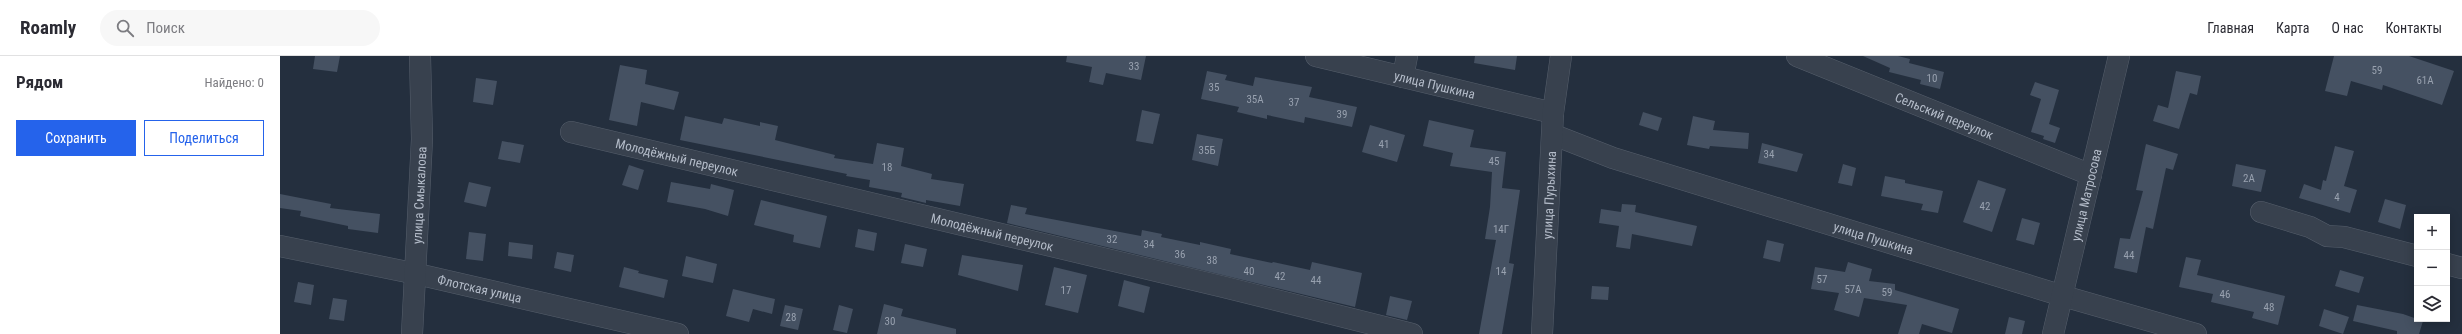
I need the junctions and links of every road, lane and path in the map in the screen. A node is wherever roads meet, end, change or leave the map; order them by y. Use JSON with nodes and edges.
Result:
{"nodes":[{"id":1,"x":420,"y":56,"type":"edge"},
{"id":2,"x":1316,"y":56,"type":"edge"},
{"id":3,"x":1407,"y":56,"type":"edge"},
{"id":4,"x":1562,"y":56,"type":"edge"},
{"id":5,"x":1797,"y":56,"type":"edge"},
{"id":6,"x":2119,"y":56,"type":"edge"},
{"id":7,"x":1403,"y":77,"type":"junction"},
{"id":8,"x":1553,"y":113,"type":"junction"},
{"id":9,"x":571,"y":132,"type":"dead end"},
{"id":10,"x":1554,"y":134,"type":"junction"},
{"id":11,"x":2091,"y":175,"type":"junction"},
{"id":12,"x":2261,"y":212,"type":"dead end"},
{"id":13,"x":280,"y":246,"type":"edge"},
{"id":14,"x":2414,"y":255,"type":"edge"},
{"id":15,"x":2450,"y":265,"type":"edge"},
{"id":16,"x":2462,"y":268,"type":"edge"},
{"id":17,"x":417,"y":274,"type":"junction"},
{"id":18,"x":2063,"y":296,"type":"junction"},
{"id":19,"x":412,"y":334,"type":"edge"},
{"id":20,"x":678,"y":334,"type":"edge"},
{"id":21,"x":1412,"y":334,"type":"edge"},
{"id":22,"x":1542,"y":334,"type":"edge"},
{"id":23,"x":2053,"y":334,"type":"edge"},
{"id":24,"x":2196,"y":334,"type":"edge"}],
"edges":[{"from":1,"to":17,"type":"street","name":"улица Смыкалова"},
{"from":2,"to":7,"type":"street","name":"улица Пушкина"},
{"from":3,"to":7,"type":"street"},
{"from":4,"to":8,"type":"street","name":"улица Пурыхина"},
{"from":5,"to":11,"type":"street","name":"Сельский переулок"},
{"from":6,"to":11,"type":"street","name":"улица Матросова"},
{"from":7,"to":8,"type":"street","name":"улица Пушкина"},
{"from":8,"to":10,"type":"street","name":"улица Пурыхина"},
{"from":9,"to":21,"type":"street","name":"Молодёжный переулок"},
{"from":10,"to":18,"type":"street","name":"улица Пушкина"},
{"from":10,"to":22,"type":"street","name":"улица Пурыхина"},
{"from":11,"to":18,"type":"street","name":"улица Матросова"},
{"from":12,"to":14,"type":"street"},
{"from":13,"to":17,"type":"street","name":"Флотская улица"},
{"from":15,"to":16,"type":"street"},
{"from":17,"to":19,"type":"street","name":"улица Смыкалова"},
{"from":17,"to":20,"type":"street","name":"Флотская улица"},
{"from":18,"to":23,"type":"street","name":"улица Матросова"},
{"from":18,"to":24,"type":"street","name":"улица Пушкина"}]}
